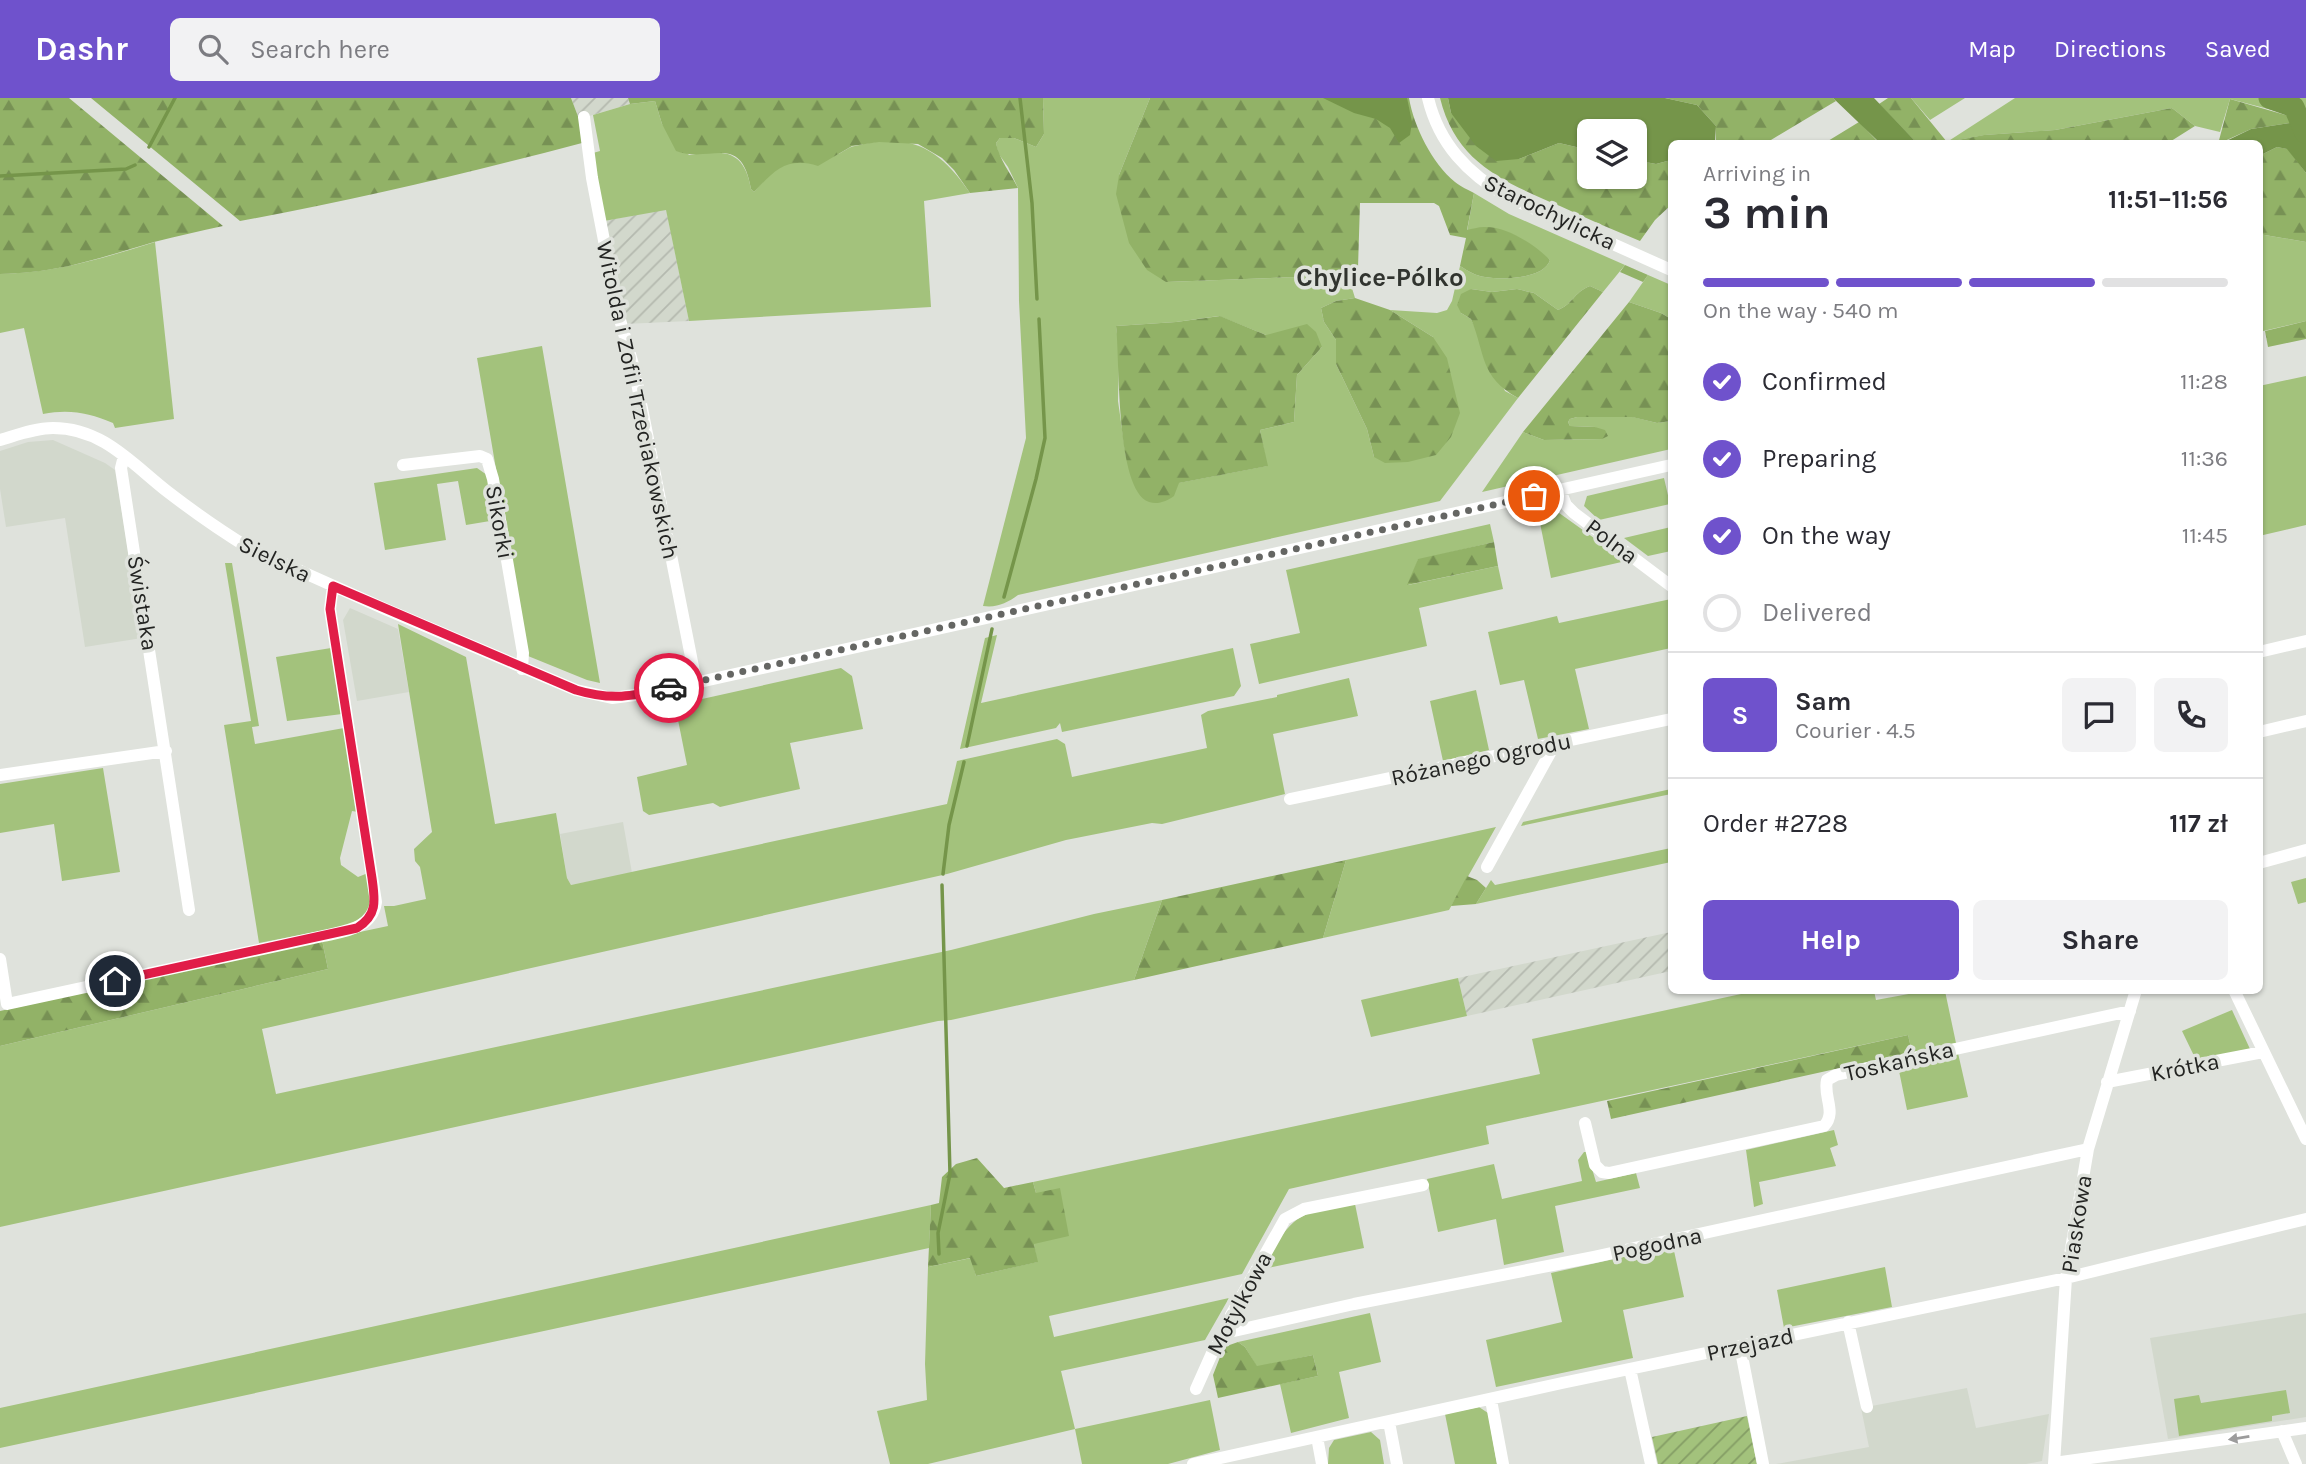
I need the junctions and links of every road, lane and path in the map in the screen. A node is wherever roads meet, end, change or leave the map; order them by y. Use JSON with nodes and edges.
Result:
{"nodes":[{"id":1,"x":1428,"y":98,"type":"edge"},
{"id":2,"x":584,"y":117,"type":"dead end"},
{"id":3,"x":1668,"y":269,"type":"edge"},
{"id":4,"x":0,"y":440,"type":"edge"},
{"id":5,"x":124,"y":456,"type":"junction"},
{"id":6,"x":403,"y":465,"type":"dead end"},
{"id":7,"x":1668,"y":466,"type":"edge"},
{"id":8,"x":1560,"y":490,"type":"junction"},
{"id":9,"x":1668,"y":584,"type":"edge"},
{"id":10,"x":333,"y":586,"type":"junction"},
{"id":11,"x":2306,"y":641,"type":"edge"},
{"id":12,"x":2263,"y":651,"type":"edge"},
{"id":13,"x":522,"y":669,"type":"junction"},
{"id":14,"x":696,"y":682,"type":"junction"},
{"id":15,"x":1668,"y":720,"type":"edge"},
{"id":16,"x":2306,"y":721,"type":"edge"},
{"id":17,"x":2263,"y":731,"type":"edge"},
{"id":18,"x":1555,"y":744,"type":"junction"},
{"id":19,"x":166,"y":751,"type":"junction"},
{"id":20,"x":0,"y":775,"type":"edge"},
{"id":21,"x":1290,"y":799,"type":"dead end"},
{"id":22,"x":2306,"y":850,"type":"edge"},
{"id":23,"x":2263,"y":862,"type":"edge"},
{"id":24,"x":1487,"y":867,"type":"dead end"},
{"id":25,"x":189,"y":909,"type":"dead end"},
{"id":26,"x":0,"y":959,"type":"edge"},
{"id":27,"x":2135,"y":994,"type":"edge"},
{"id":28,"x":2236,"y":994,"type":"edge"},
{"id":29,"x":2130,"y":1011,"type":"junction"},
{"id":30,"x":2263,"y":1052,"type":"junction"},
{"id":31,"x":2107,"y":1082,"type":"junction"},
{"id":32,"x":1585,"y":1123,"type":"dead end"},
{"id":33,"x":2306,"y":1139,"type":"edge"},
{"id":34,"x":2088,"y":1149,"type":"junction"},
{"id":35,"x":1423,"y":1185,"type":"dead end"},
{"id":36,"x":2306,"y":1219,"type":"edge"},
{"id":37,"x":2066,"y":1278,"type":"junction"},
{"id":38,"x":1848,"y":1322,"type":"junction"},
{"id":39,"x":1225,"y":1333,"type":"junction"},
{"id":40,"x":1740,"y":1346,"type":"junction"},
{"id":41,"x":1630,"y":1369,"type":"junction"},
{"id":42,"x":1196,"y":1389,"type":"dead end"},
{"id":43,"x":1491,"y":1400,"type":"junction"},
{"id":44,"x":1867,"y":1407,"type":"dead end"},
{"id":45,"x":1389,"y":1422,"type":"junction"},
{"id":46,"x":2306,"y":1428,"type":"edge"},
{"id":47,"x":2282,"y":1431,"type":"junction"},
{"id":48,"x":1317,"y":1437,"type":"junction"},
{"id":49,"x":1193,"y":1464,"type":"edge"},
{"id":50,"x":1322,"y":1464,"type":"edge"},
{"id":51,"x":1397,"y":1464,"type":"edge"},
{"id":52,"x":1503,"y":1464,"type":"edge"},
{"id":53,"x":1651,"y":1464,"type":"edge"},
{"id":54,"x":1763,"y":1464,"type":"edge"},
{"id":55,"x":2054,"y":1464,"type":"edge"},
{"id":56,"x":2296,"y":1464,"type":"edge"}],
"edges":[{"from":1,"to":3,"type":"street","name":"Starochylicka"},
{"from":2,"to":14,"type":"street","name":"Witolda i Zofii Trzeciakowskich"},
{"from":4,"to":5,"type":"street","name":"Sielska"},
{"from":5,"to":10,"type":"street","name":"Sielska"},
{"from":5,"to":19,"type":"street","name":"Świstaka"},
{"from":6,"to":13,"type":"street","name":"Sikorki"},
{"from":7,"to":8,"type":"street","name":"Sielska"},
{"from":8,"to":9,"type":"street","name":"Polna"},
{"from":8,"to":14,"type":"street","name":"Sielska"},
{"from":10,"to":13,"type":"street","name":"Sielska"},
{"from":10,"to":26,"type":"street"},
{"from":11,"to":12,"type":"street"},
{"from":13,"to":14,"type":"street","name":"Sielska"},
{"from":15,"to":18,"type":"street","name":"Różanego Ogrodu"},
{"from":16,"to":17,"type":"street"},
{"from":18,"to":21,"type":"street","name":"Różanego Ogrodu"},
{"from":18,"to":24,"type":"street"},
{"from":19,"to":20,"type":"street"},
{"from":19,"to":25,"type":"street","name":"Świstaka"},
{"from":22,"to":23,"type":"street"},
{"from":27,"to":29,"type":"street","name":"Piaskowa"},
{"from":28,"to":30,"type":"street"},
{"from":29,"to":31,"type":"street","name":"Piaskowa"},
{"from":29,"to":32,"type":"street","name":"Toskańska"},
{"from":30,"to":31,"type":"street","name":"Krótka"},
{"from":30,"to":33,"type":"street"},
{"from":31,"to":34,"type":"street","name":"Piaskowa"},
{"from":34,"to":37,"type":"street","name":"Piaskowa"},
{"from":34,"to":39,"type":"street","name":"Pogodna"},
{"from":35,"to":39,"type":"street","name":"Motylkowa"},
{"from":36,"to":37,"type":"street","name":"Przejazd"},
{"from":37,"to":38,"type":"street","name":"Przejazd"},
{"from":37,"to":55,"type":"street","name":"Piaskowa"},
{"from":38,"to":40,"type":"street","name":"Przejazd"},
{"from":38,"to":44,"type":"street"},
{"from":39,"to":42,"type":"street","name":"Motylkowa"},
{"from":40,"to":41,"type":"street","name":"Przejazd"},
{"from":40,"to":54,"type":"street"},
{"from":41,"to":43,"type":"street","name":"Przejazd"},
{"from":41,"to":53,"type":"street"},
{"from":43,"to":45,"type":"street","name":"Przejazd"},
{"from":43,"to":52,"type":"street"},
{"from":45,"to":48,"type":"street","name":"Przejazd"},
{"from":45,"to":51,"type":"street"},
{"from":46,"to":47,"type":"street"},
{"from":47,"to":55,"type":"street","one_way":true},
{"from":47,"to":56,"type":"street"},
{"from":48,"to":49,"type":"street","name":"Przejazd"},
{"from":48,"to":50,"type":"street"}]}
